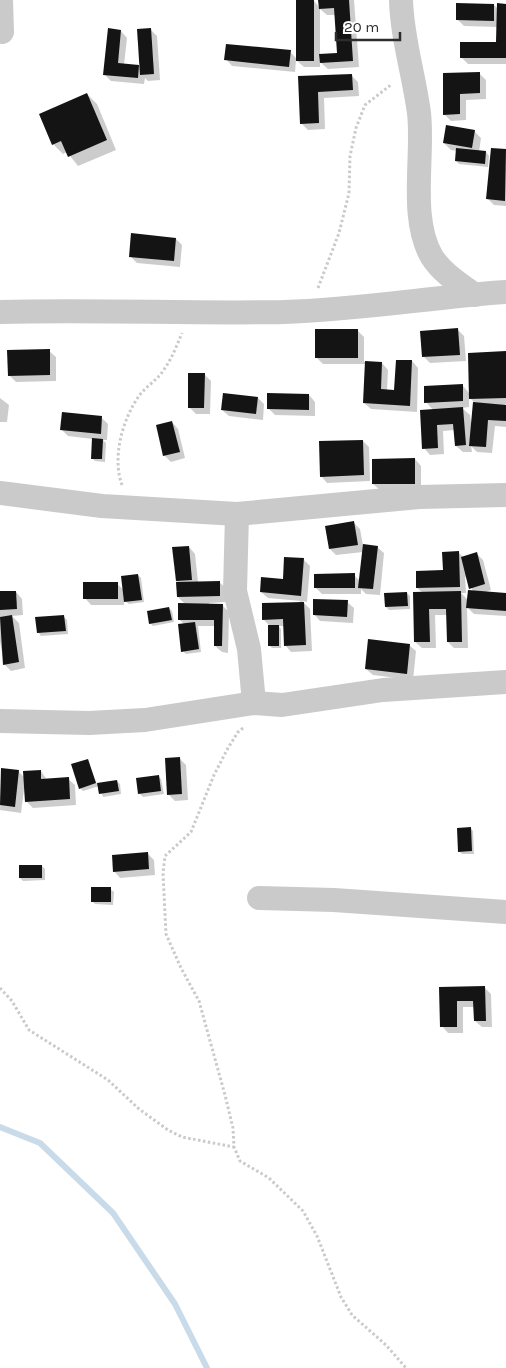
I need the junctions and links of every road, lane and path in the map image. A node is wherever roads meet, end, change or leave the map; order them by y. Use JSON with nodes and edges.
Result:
{"nodes":[{"id":1,"x":1,"y":0,"type":"edge"},
{"id":2,"x":401,"y":0,"type":"edge"},
{"id":3,"x":2,"y":32,"type":"dead end"},
{"id":4,"x":413,"y":73,"type":"junction"},
{"id":5,"x":506,"y":292,"type":"edge"},
{"id":6,"x":475,"y":295,"type":"junction"},
{"id":7,"x":312,"y":310,"type":"junction"},
{"id":8,"x":0,"y":312,"type":"edge"},
{"id":9,"x":191,"y":313,"type":"junction"},
{"id":10,"x":11,"y":494,"type":"edge"},
{"id":11,"x":506,"y":495,"type":"edge"},
{"id":12,"x":130,"y":507,"type":"junction"},
{"id":13,"x":0,"y":510,"type":"edge"},
{"id":14,"x":237,"y":514,"type":"junction"},
{"id":15,"x":506,"y":682,"type":"edge"},
{"id":16,"x":254,"y":703,"type":"junction"},
{"id":17,"x":0,"y":721,"type":"edge"},
{"id":18,"x":245,"y":726,"type":"dead end"},
{"id":19,"x":258,"y":898,"type":"dead end"},
{"id":20,"x":506,"y":912,"type":"edge"},
{"id":21,"x":0,"y":988,"type":"edge"},
{"id":22,"x":234,"y":1147,"type":"junction"},
{"id":23,"x":406,"y":1368,"type":"edge"}],
"edges":[{"from":1,"to":3,"type":"street"},
{"from":2,"to":4,"type":"street"},
{"from":4,"to":6,"type":"street"},
{"from":4,"to":7,"type":"path"},
{"from":5,"to":6,"type":"street"},
{"from":6,"to":7,"type":"street"},
{"from":7,"to":9,"type":"street"},
{"from":8,"to":9,"type":"street"},
{"from":9,"to":12,"type":"path"},
{"from":10,"to":12,"type":"street"},
{"from":10,"to":13,"type":"street"},
{"from":11,"to":14,"type":"street"},
{"from":12,"to":14,"type":"street"},
{"from":14,"to":16,"type":"street"},
{"from":15,"to":16,"type":"street"},
{"from":16,"to":17,"type":"street"},
{"from":18,"to":22,"type":"path"},
{"from":19,"to":20,"type":"street"},
{"from":21,"to":22,"type":"path"},
{"from":22,"to":23,"type":"path"}]}
